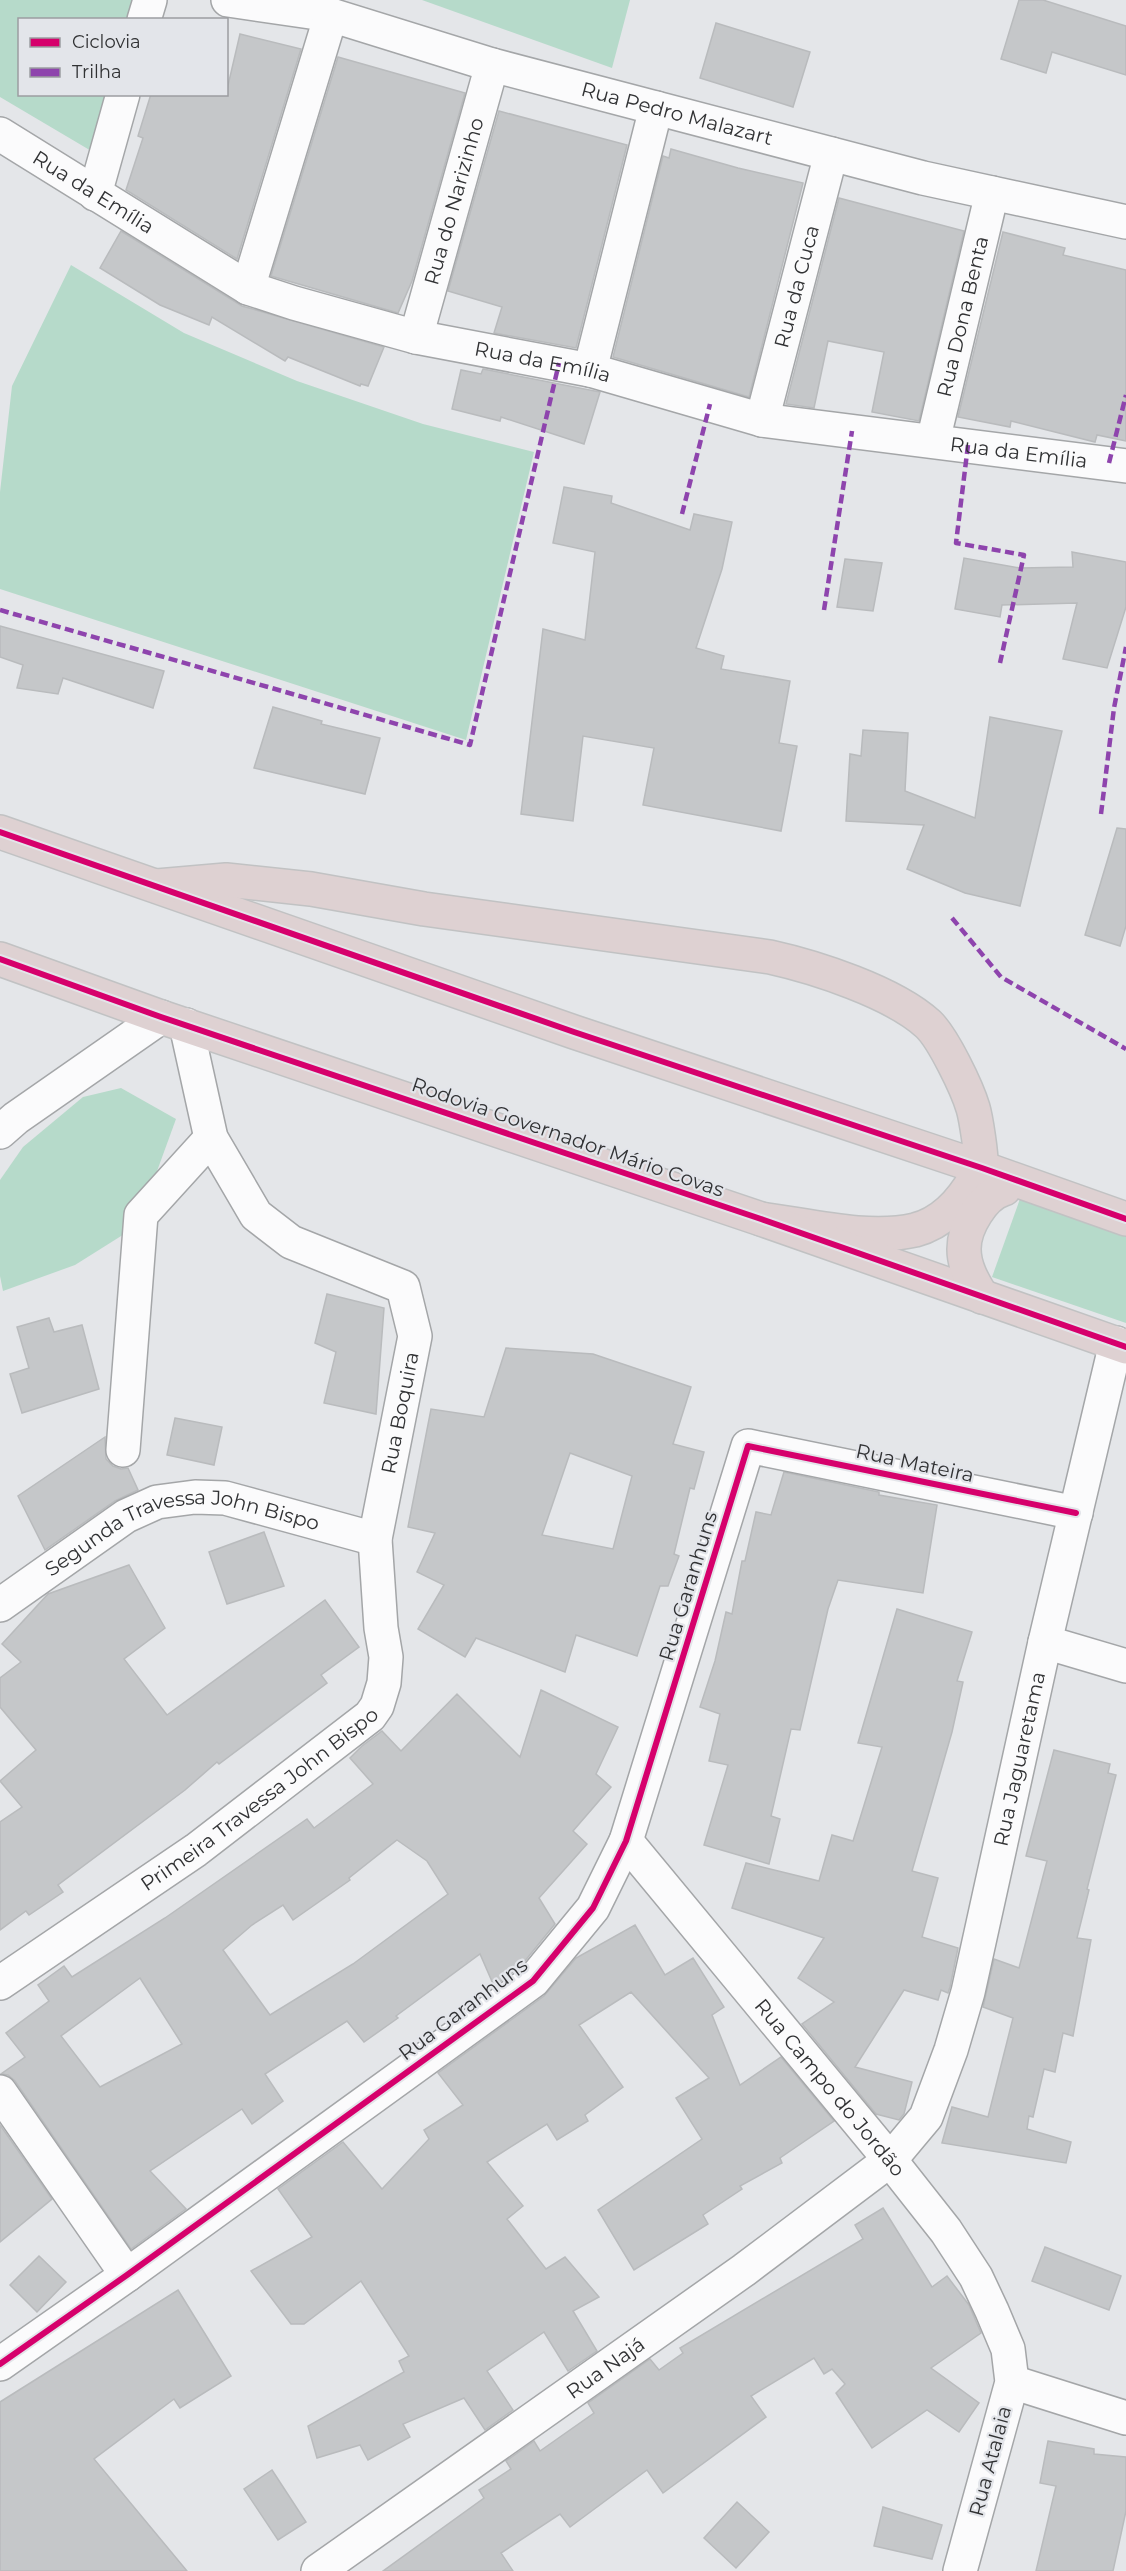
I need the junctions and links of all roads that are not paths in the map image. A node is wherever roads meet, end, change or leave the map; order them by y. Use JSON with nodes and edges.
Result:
{"nodes":[{"id":1,"x":150,"y":0,"type":"edge"},
{"id":2,"x":228,"y":0,"type":"edge"},
{"id":3,"x":331,"y":15,"type":"junction"},
{"id":4,"x":145,"y":18,"type":"edge"},
{"id":5,"x":492,"y":65,"type":"junction"},
{"id":6,"x":122,"y":96,"type":"edge"},
{"id":7,"x":656,"y":108,"type":"junction"},
{"id":8,"x":0,"y":134,"type":"edge"},
{"id":9,"x":831,"y":154,"type":"junction"},
{"id":10,"x":992,"y":193,"type":"junction"},
{"id":11,"x":95,"y":194,"type":"junction"},
{"id":12,"x":1126,"y":222,"type":"edge"},
{"id":13,"x":248,"y":288,"type":"junction"},
{"id":14,"x":416,"y":337,"type":"junction"},
{"id":15,"x":590,"y":370,"type":"junction"},
{"id":16,"x":762,"y":420,"type":"junction"},
{"id":17,"x":933,"y":441,"type":"junction"},
{"id":18,"x":1126,"y":466,"type":"edge"},
{"id":19,"x":0,"y":832,"type":"edge"},
{"id":20,"x":157,"y":886,"type":"junction"},
{"id":21,"x":0,"y":959,"type":"edge"},
{"id":22,"x":173,"y":1021,"type":"junction"},
{"id":23,"x":0,"y":1132,"type":"edge"},
{"id":24,"x":211,"y":1138,"type":"junction"},
{"id":25,"x":982,"y":1168,"type":"junction"},
{"id":26,"x":1024,"y":1184,"type":"junction"},
{"id":27,"x":761,"y":1219,"type":"junction"},
{"id":28,"x":1126,"y":1219,"type":"edge"},
{"id":29,"x":982,"y":1297,"type":"junction"},
{"id":30,"x":1121,"y":1345,"type":"edge"},
{"id":31,"x":748,"y":1446,"type":"joint"},
{"id":32,"x":123,"y":1450,"type":"dead end"},
{"id":33,"x":1076,"y":1513,"type":"junction"},
{"id":34,"x":375,"y":1539,"type":"junction"},
{"id":35,"x":0,"y":1605,"type":"edge"},
{"id":36,"x":1045,"y":1642,"type":"junction"},
{"id":37,"x":1126,"y":1665,"type":"edge"},
{"id":38,"x":626,"y":1841,"type":"junction"},
{"id":39,"x":0,"y":1983,"type":"edge"},
{"id":40,"x":0,"y":2092,"type":"edge"},
{"id":41,"x":890,"y":2160,"type":"junction"},
{"id":42,"x":127,"y":2275,"type":"junction"},
{"id":43,"x":1008,"y":2349,"type":"joint"},
{"id":44,"x":0,"y":2364,"type":"edge"},
{"id":45,"x":1012,"y":2382,"type":"junction"},
{"id":46,"x":1126,"y":2418,"type":"edge"},
{"id":47,"x":318,"y":2571,"type":"edge"},
{"id":48,"x":960,"y":2571,"type":"edge"}],
"edges":[{"from":1,"to":4,"type":"street"},
{"from":2,"to":3,"type":"street","name":"Rua Pedro Malazart"},
{"from":3,"to":5,"type":"street","name":"Rua Pedro Malazart"},
{"from":3,"to":13,"type":"street"},
{"from":5,"to":7,"type":"street","name":"Rua Pedro Malazart"},
{"from":5,"to":14,"type":"street","name":"Rua do Narizinho"},
{"from":6,"to":11,"type":"street"},
{"from":7,"to":9,"type":"street","name":"Rua Pedro Malazart"},
{"from":7,"to":15,"type":"street"},
{"from":8,"to":11,"type":"street","name":"Rua da Emília"},
{"from":9,"to":10,"type":"street","name":"Rua Pedro Malazart"},
{"from":9,"to":16,"type":"street","name":"Rua da Cuca"},
{"from":10,"to":12,"type":"street","name":"Rua Pedro Malazart"},
{"from":10,"to":17,"type":"street","name":"Rua Dona Benta"},
{"from":11,"to":13,"type":"street","name":"Rua da Emília"},
{"from":13,"to":14,"type":"street","name":"Rua da Emília"},
{"from":14,"to":15,"type":"street","name":"Rua da Emília"},
{"from":15,"to":16,"type":"street","name":"Rua da Emília"},
{"from":16,"to":17,"type":"street","name":"Rua da Emília"},
{"from":17,"to":18,"type":"street","name":"Rua da Emília"},
{"from":19,"to":20,"type":"highway"},
{"from":20,"to":25,"type":"highway"},
{"from":20,"to":25,"type":"highway"},
{"from":21,"to":22,"type":"highway","name":"Rodovia Governador Mário Covas"},
{"from":22,"to":23,"type":"street"},
{"from":22,"to":24,"type":"street"},
{"from":22,"to":27,"type":"highway","name":"Rodovia Governador Mário Covas"},
{"from":24,"to":32,"type":"street"},
{"from":24,"to":34,"type":"street","name":"Rua Boquira"},
{"from":25,"to":26,"type":"highway"},
{"from":25,"to":27,"type":"highway"},
{"from":26,"to":28,"type":"highway"},
{"from":26,"to":29,"type":"highway"},
{"from":27,"to":29,"type":"highway","name":"Rodovia Governador Mário Covas"},
{"from":29,"to":30,"type":"highway","name":"Rodovia Governador Mário Covas"},
{"from":30,"to":33,"type":"street","name":"Rua Jaguaretama"},
{"from":31,"to":33,"type":"street","name":"Rua Mateira"},
{"from":31,"to":38,"type":"street","name":"Rua Garanhuns"},
{"from":33,"to":36,"type":"street","name":"Rua Jaguaretama"},
{"from":34,"to":35,"type":"street","name":"Segunda Travessa John Bispo"},
{"from":34,"to":39,"type":"street","name":"Primeira Travessa John Bispo"},
{"from":36,"to":37,"type":"street"},
{"from":36,"to":41,"type":"street","name":"Rua Jaguaretama"},
{"from":38,"to":41,"type":"street","name":"Rua Campo do Jordão"},
{"from":38,"to":42,"type":"street","name":"Rua Garanhuns"},
{"from":40,"to":42,"type":"street"},
{"from":41,"to":43,"type":"street","name":"Rua Campo do Jordão"},
{"from":41,"to":47,"type":"street","name":"Rua Najá"},
{"from":42,"to":44,"type":"street","name":"Rua Garanhuns"},
{"from":43,"to":45,"type":"street","name":"Rua Atalaia"},
{"from":45,"to":46,"type":"street"},
{"from":45,"to":48,"type":"street","name":"Rua Atalaia"}]}
